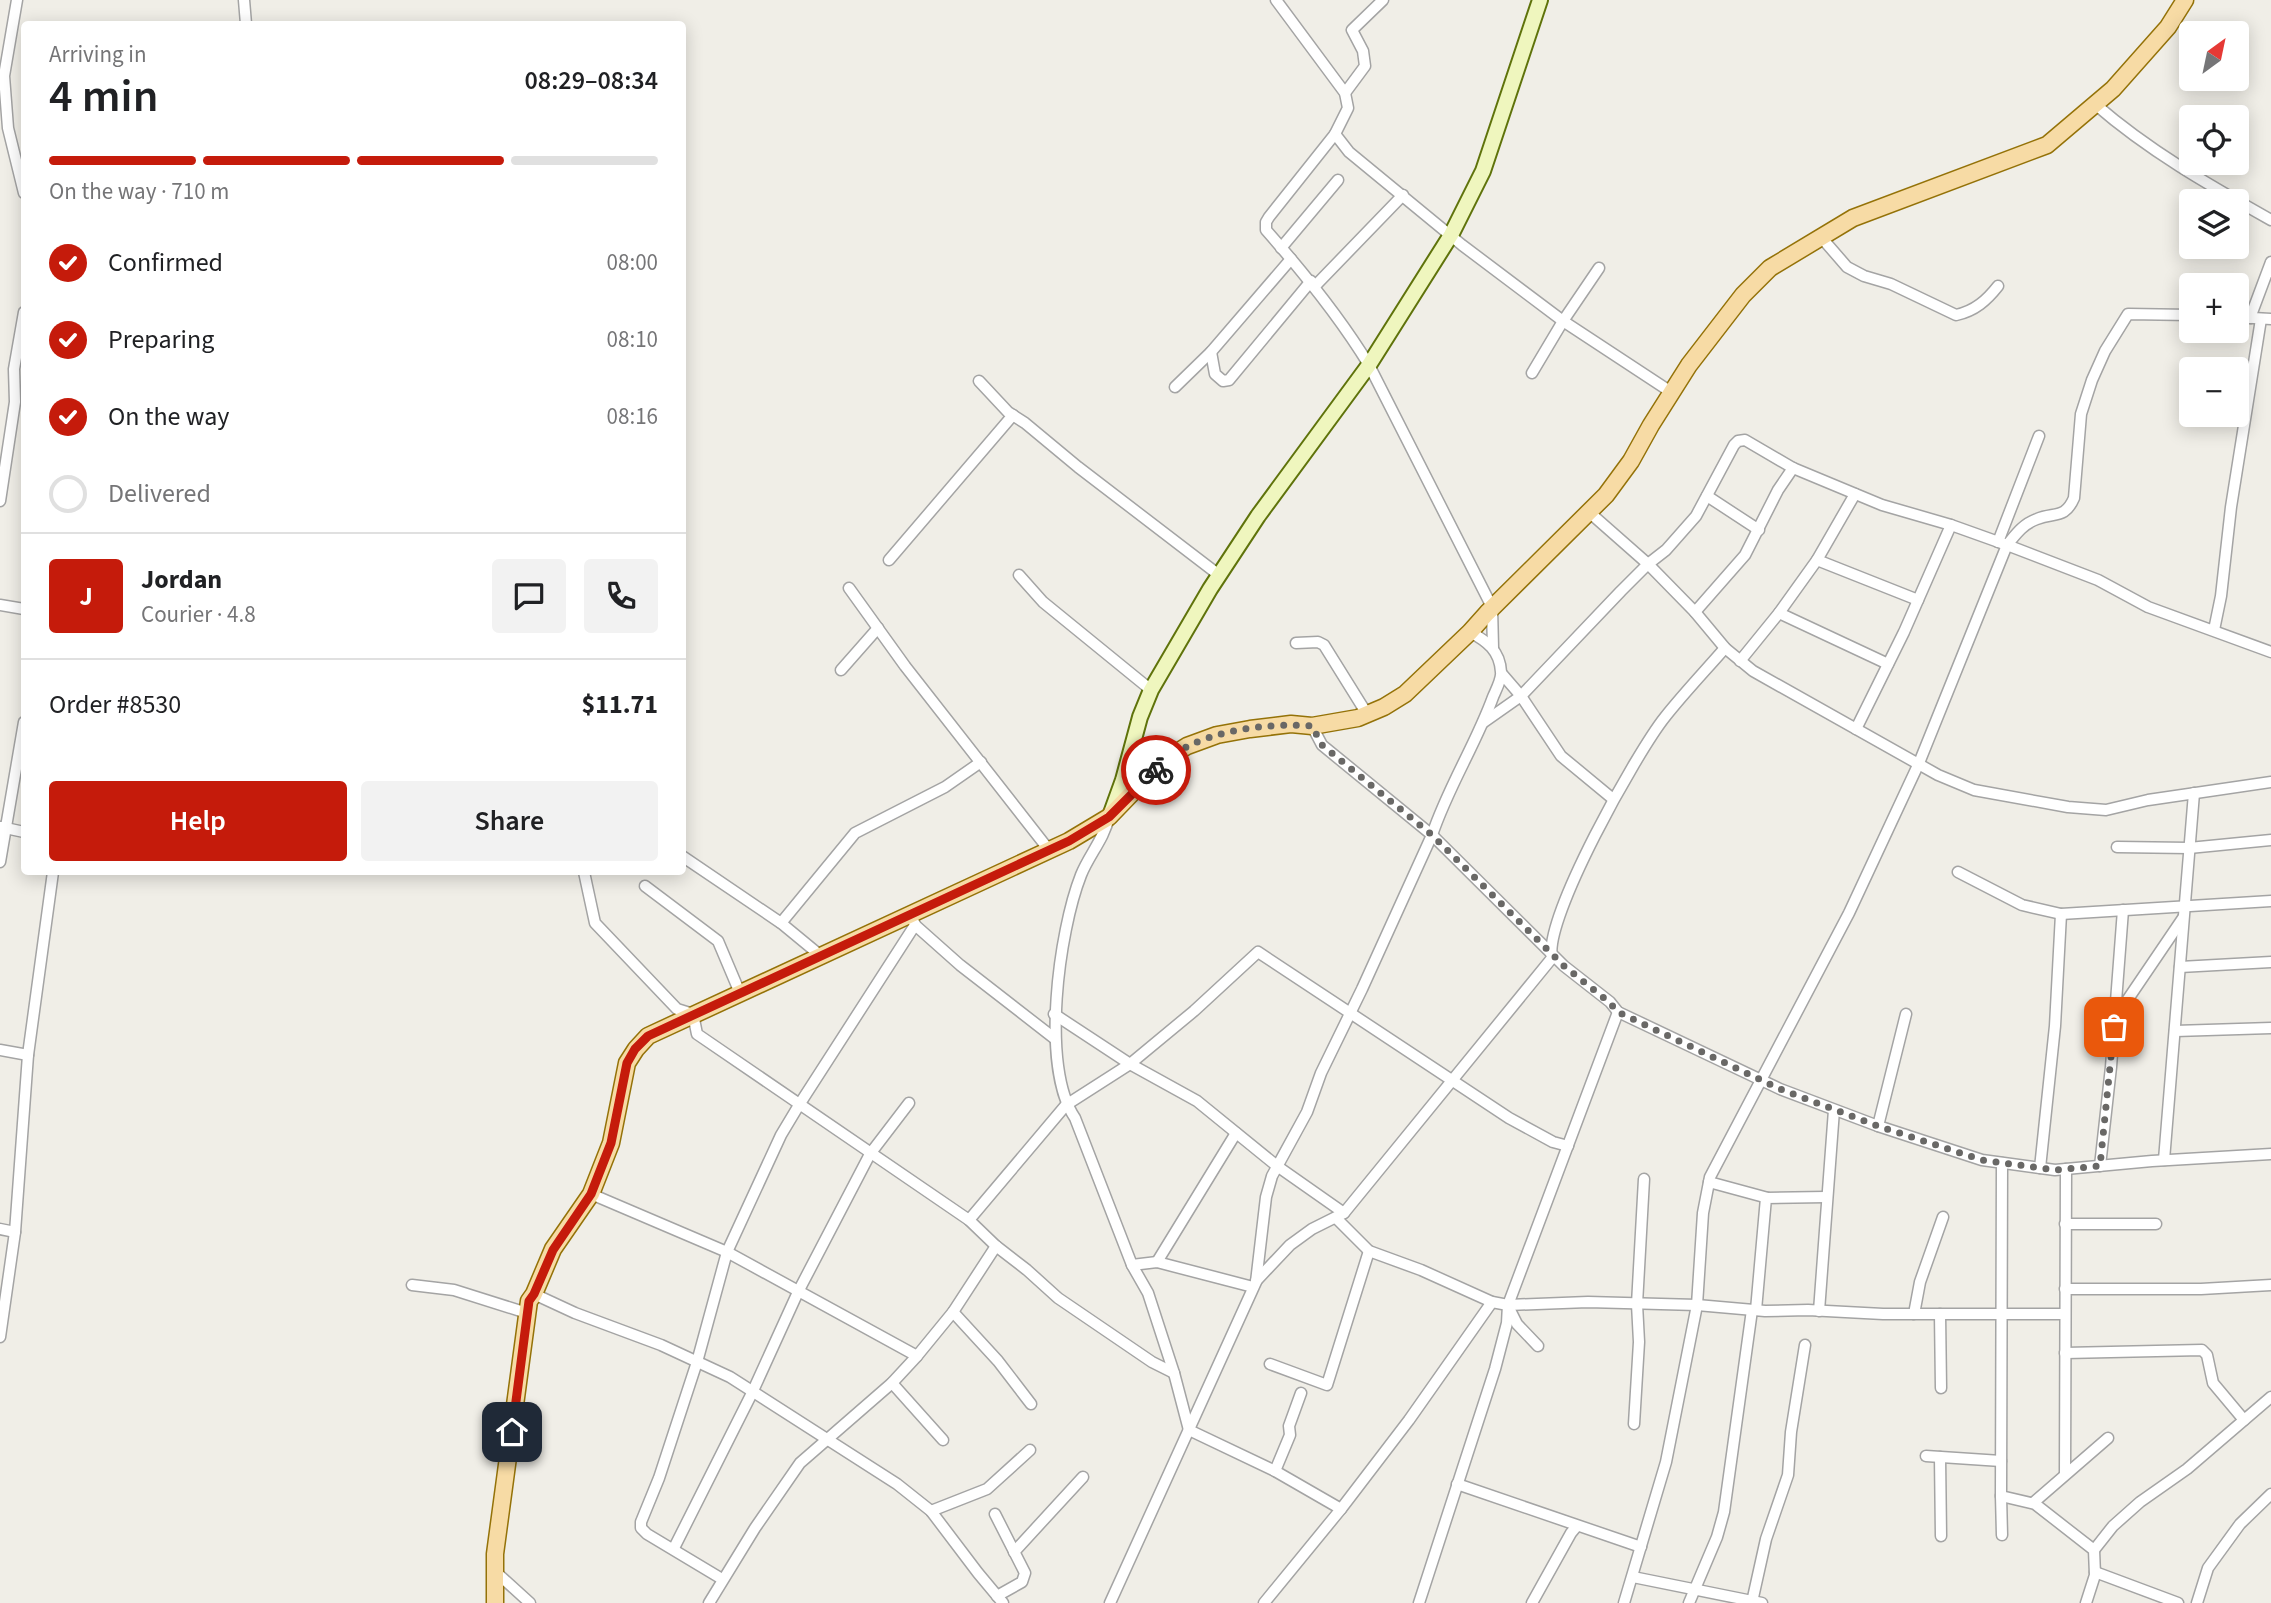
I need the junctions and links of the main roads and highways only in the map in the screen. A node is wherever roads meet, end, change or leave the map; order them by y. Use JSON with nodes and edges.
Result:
{"nodes":[{"id":1,"x":2185,"y":0,"type":"edge"},
{"id":2,"x":495,"y":1603,"type":"edge"}],
"edges":[{"from":1,"to":2,"type":"main road"}]}
